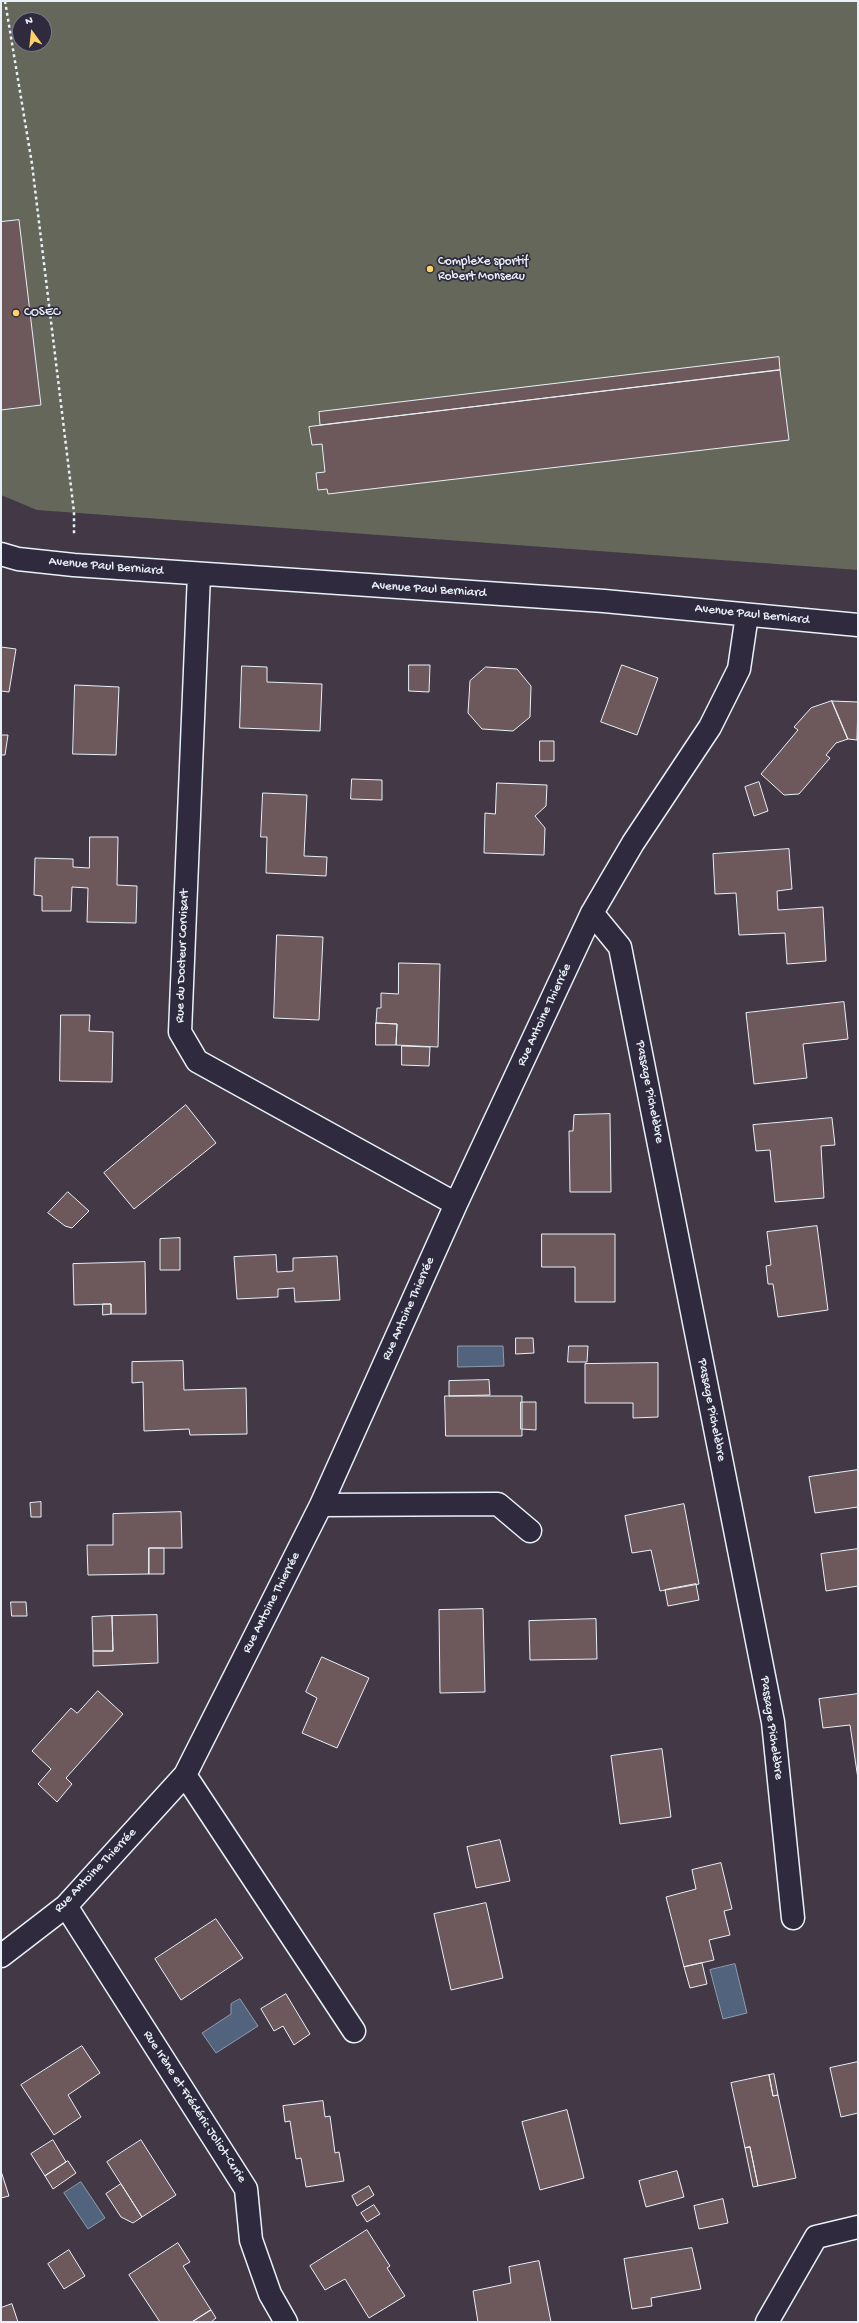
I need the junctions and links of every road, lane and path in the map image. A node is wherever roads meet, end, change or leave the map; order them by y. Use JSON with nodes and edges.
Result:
{"nodes":[{"id":1,"x":5,"y":1,"type":"edge"},
{"id":2,"x":1,"y":554,"type":"edge"},
{"id":3,"x":74,"y":565,"type":"junction"},
{"id":4,"x":198,"y":574,"type":"junction"},
{"id":5,"x":747,"y":615,"type":"junction"},
{"id":6,"x":858,"y":625,"type":"edge"},
{"id":7,"x":592,"y":913,"type":"junction"},
{"id":8,"x":456,"y":1204,"type":"junction"},
{"id":9,"x":321,"y":1505,"type":"junction"},
{"id":10,"x":530,"y":1531,"type":"dead end"},
{"id":11,"x":185,"y":1775,"type":"junction"},
{"id":12,"x":66,"y":1906,"type":"junction"},
{"id":13,"x":793,"y":1918,"type":"dead end"},
{"id":14,"x":1,"y":1956,"type":"edge"},
{"id":15,"x":354,"y":2032,"type":"dead end"},
{"id":16,"x":858,"y":2227,"type":"edge"},
{"id":17,"x":286,"y":2322,"type":"edge"},
{"id":18,"x":767,"y":2322,"type":"edge"}],
"edges":[{"from":1,"to":3,"type":"path"},
{"from":2,"to":3,"type":"street","name":"Avenue Paul Berniard"},
{"from":3,"to":4,"type":"street","name":"Avenue Paul Berniard"},
{"from":4,"to":5,"type":"street","name":"Avenue Paul Berniard"},
{"from":4,"to":8,"type":"street","name":"Rue du Docteur Corvisart"},
{"from":5,"to":6,"type":"street","name":"Avenue Paul Berniard"},
{"from":5,"to":7,"type":"street","name":"Rue Antoine Thierrée"},
{"from":7,"to":8,"type":"street","name":"Rue Antoine Thierrée"},
{"from":7,"to":13,"type":"street","name":"Passage Pichelèbre"},
{"from":8,"to":9,"type":"street","name":"Rue Antoine Thierrée"},
{"from":9,"to":10,"type":"street"},
{"from":9,"to":11,"type":"street","name":"Rue Antoine Thierrée"},
{"from":11,"to":12,"type":"street","name":"Rue Antoine Thierrée"},
{"from":11,"to":15,"type":"street"},
{"from":12,"to":14,"type":"street","name":"Rue Antoine Thierrée"},
{"from":12,"to":17,"type":"street","name":"Rue Irène et Frédéric Joliot-Curie"},
{"from":16,"to":18,"type":"street"}]}
